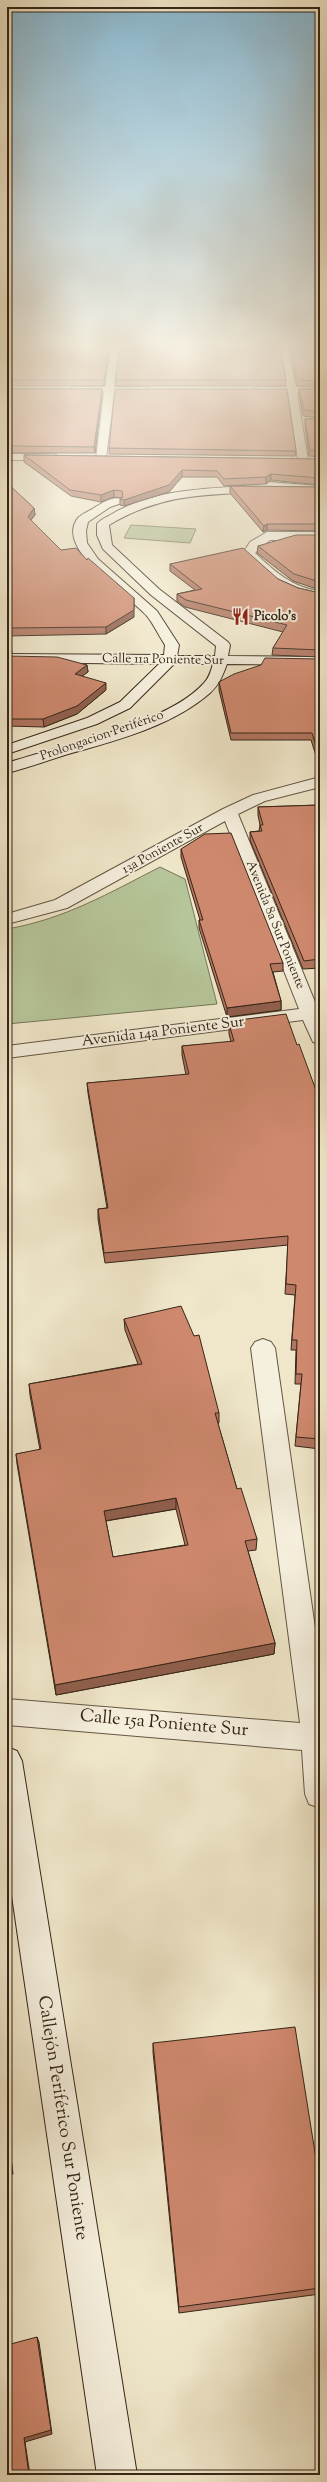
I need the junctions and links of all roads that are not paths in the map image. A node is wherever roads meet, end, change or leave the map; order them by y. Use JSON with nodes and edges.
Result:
{"nodes":[{"id":1,"x":290,"y":460,"type":"edge"},
{"id":2,"x":303,"y":460,"type":"joint"},
{"id":3,"x":314,"y":461,"type":"edge"},
{"id":4,"x":285,"y":487,"type":"junction"},
{"id":5,"x":320,"y":489,"type":"edge"},
{"id":6,"x":320,"y":536,"type":"edge"},
{"id":7,"x":320,"y":595,"type":"edge"},
{"id":8,"x":156,"y":645,"type":"dead end"},
{"id":9,"x":172,"y":645,"type":"junction"},
{"id":10,"x":186,"y":645,"type":"dead end"},
{"id":11,"x":201,"y":645,"type":"dead end"},
{"id":12,"x":223,"y":645,"type":"junction"},
{"id":13,"x":238,"y":645,"type":"dead end"},
{"id":14,"x":7,"y":646,"type":"edge"},
{"id":15,"x":134,"y":646,"type":"dead end"},
{"id":16,"x":7,"y":658,"type":"edge"},
{"id":17,"x":170,"y":660,"type":"junction"},
{"id":18,"x":222,"y":661,"type":"junction"},
{"id":19,"x":320,"y":661,"type":"edge"},
{"id":20,"x":7,"y":750,"type":"edge"},
{"id":21,"x":7,"y":768,"type":"edge"},
{"id":22,"x":320,"y":782,"type":"edge"},
{"id":23,"x":229,"y":812,"type":"junction"},
{"id":24,"x":7,"y":919,"type":"edge"},
{"id":25,"x":315,"y":1012,"type":"edge"},
{"id":26,"x":320,"y":1038,"type":"edge"},
{"id":27,"x":7,"y":1052,"type":"edge"},
{"id":28,"x":264,"y":1348,"type":"dead end"},
{"id":29,"x":7,"y":1712,"type":"edge"},
{"id":30,"x":318,"y":1737,"type":"edge"},
{"id":31,"x":7,"y":1761,"type":"edge"},
{"id":32,"x":320,"y":1794,"type":"edge"},
{"id":33,"x":117,"y":2475,"type":"edge"}],
"edges":[{"from":1,"to":2,"type":"street"},
{"from":2,"to":3,"type":"street"},
{"from":4,"to":5,"type":"street"},
{"from":4,"to":9,"type":"street"},
{"from":4,"to":12,"type":"street"},
{"from":6,"to":7,"type":"street"},
{"from":8,"to":9,"type":"street","name":"Calle 11a Poniente Sur"},
{"from":9,"to":10,"type":"street","name":"Calle 11a Poniente Sur"},
{"from":9,"to":17,"type":"street"},
{"from":11,"to":12,"type":"street","name":"Calle 11a Poniente Sur"},
{"from":12,"to":13,"type":"street","name":"Calle 11a Poniente Sur"},
{"from":12,"to":18,"type":"street"},
{"from":14,"to":15,"type":"street","name":"Calle 11a Poniente Sur"},
{"from":16,"to":17,"type":"street","name":"Calle 11a Poniente Sur"},
{"from":17,"to":18,"type":"street","name":"Calle 11a Poniente Sur"},
{"from":17,"to":20,"type":"street"},
{"from":18,"to":19,"type":"street","name":"Calle 11a Poniente Sur"},
{"from":18,"to":21,"type":"street","name":"Prolongacion Periférico"},
{"from":22,"to":23,"type":"street","name":"13a Poniente Sur"},
{"from":23,"to":24,"type":"street","name":"13a Poniente Sur"},
{"from":23,"to":25,"type":"street","name":"Avenida 8a Sur Poniente"},
{"from":25,"to":26,"type":"street","name":"Avenida 8a Sur Poniente"},
{"from":25,"to":27,"type":"street","name":"Avenida 14a Poniente Sur"},
{"from":28,"to":30,"type":"street"},
{"from":29,"to":30,"type":"street","name":"Calle 15a Poniente Sur"},
{"from":30,"to":32,"type":"street"},
{"from":31,"to":33,"type":"street","name":"Callejón Periférico Sur Poniente"}]}
